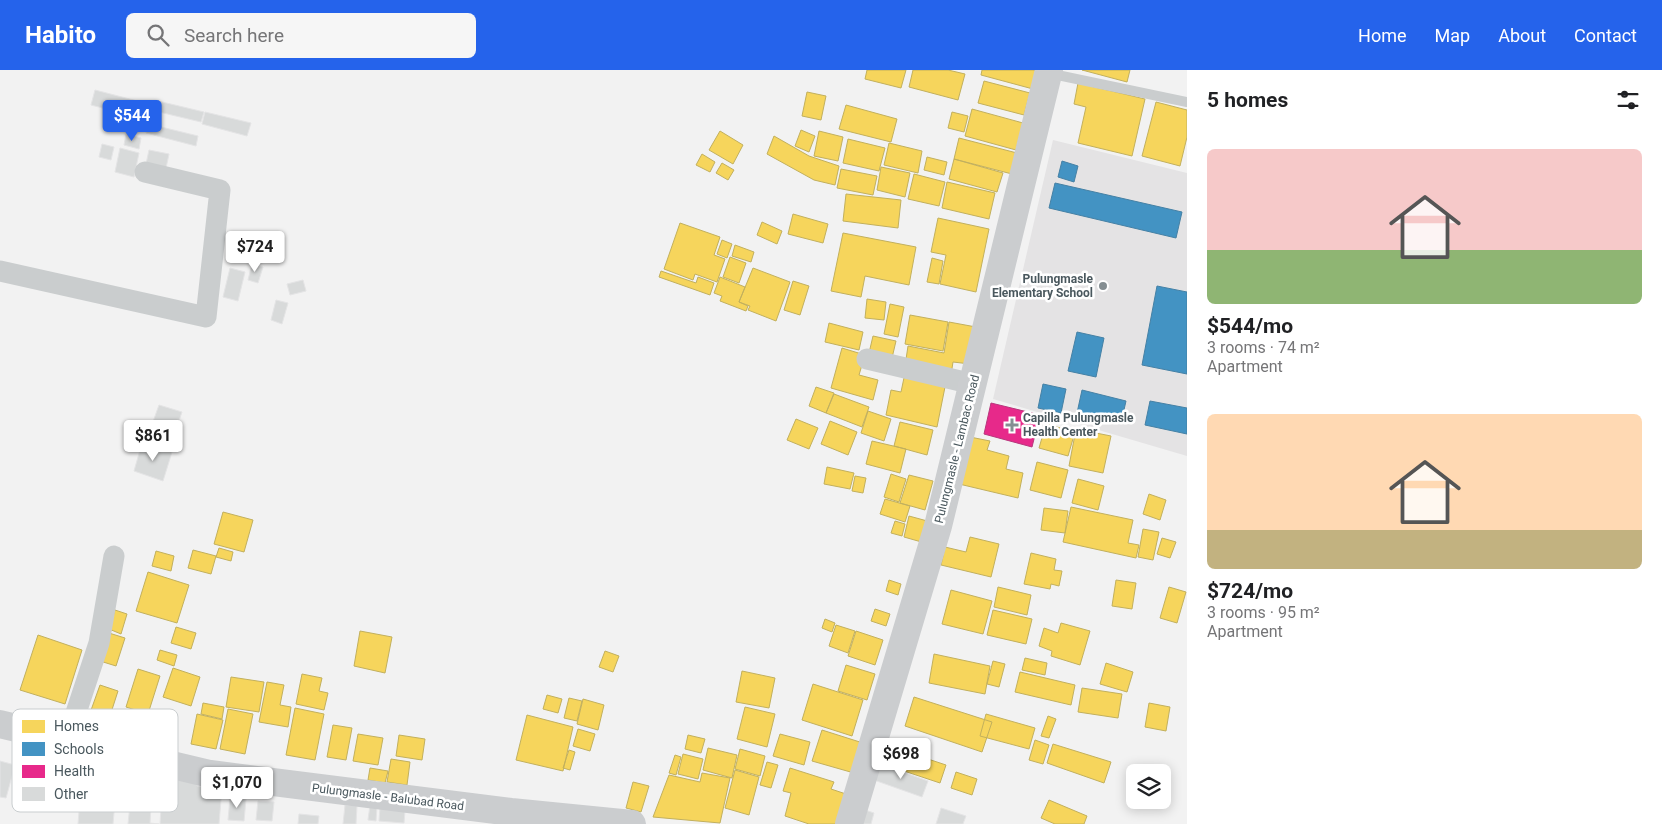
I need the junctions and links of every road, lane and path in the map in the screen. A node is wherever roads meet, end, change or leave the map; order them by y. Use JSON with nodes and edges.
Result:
{"nodes":[{"id":1,"x":1048,"y":71,"type":"edge"},
{"id":2,"x":1187,"y":102,"type":"edge"},
{"id":3,"x":145,"y":172,"type":"dead end"},
{"id":4,"x":0,"y":271,"type":"edge"},
{"id":5,"x":867,"y":359,"type":"dead end"},
{"id":6,"x":973,"y":384,"type":"junction"},
{"id":7,"x":114,"y":556,"type":"dead end"},
{"id":8,"x":77,"y":709,"type":"edge"},
{"id":9,"x":178,"y":766,"type":"edge"},
{"id":10,"x":632,"y":824,"type":"edge"},
{"id":11,"x":849,"y":824,"type":"edge"}],
"edges":[{"from":1,"to":2,"type":"lane"},
{"from":1,"to":6,"type":"street","name":"Pulungmasle - Lambac Road"},
{"from":3,"to":4,"type":"street"},
{"from":5,"to":6,"type":"street"},
{"from":6,"to":11,"type":"street","name":"Pulungmasle - Lambac Road"},
{"from":7,"to":8,"type":"street"},
{"from":9,"to":10,"type":"street","name":"Pulungmasle - Balubad Road"}]}
